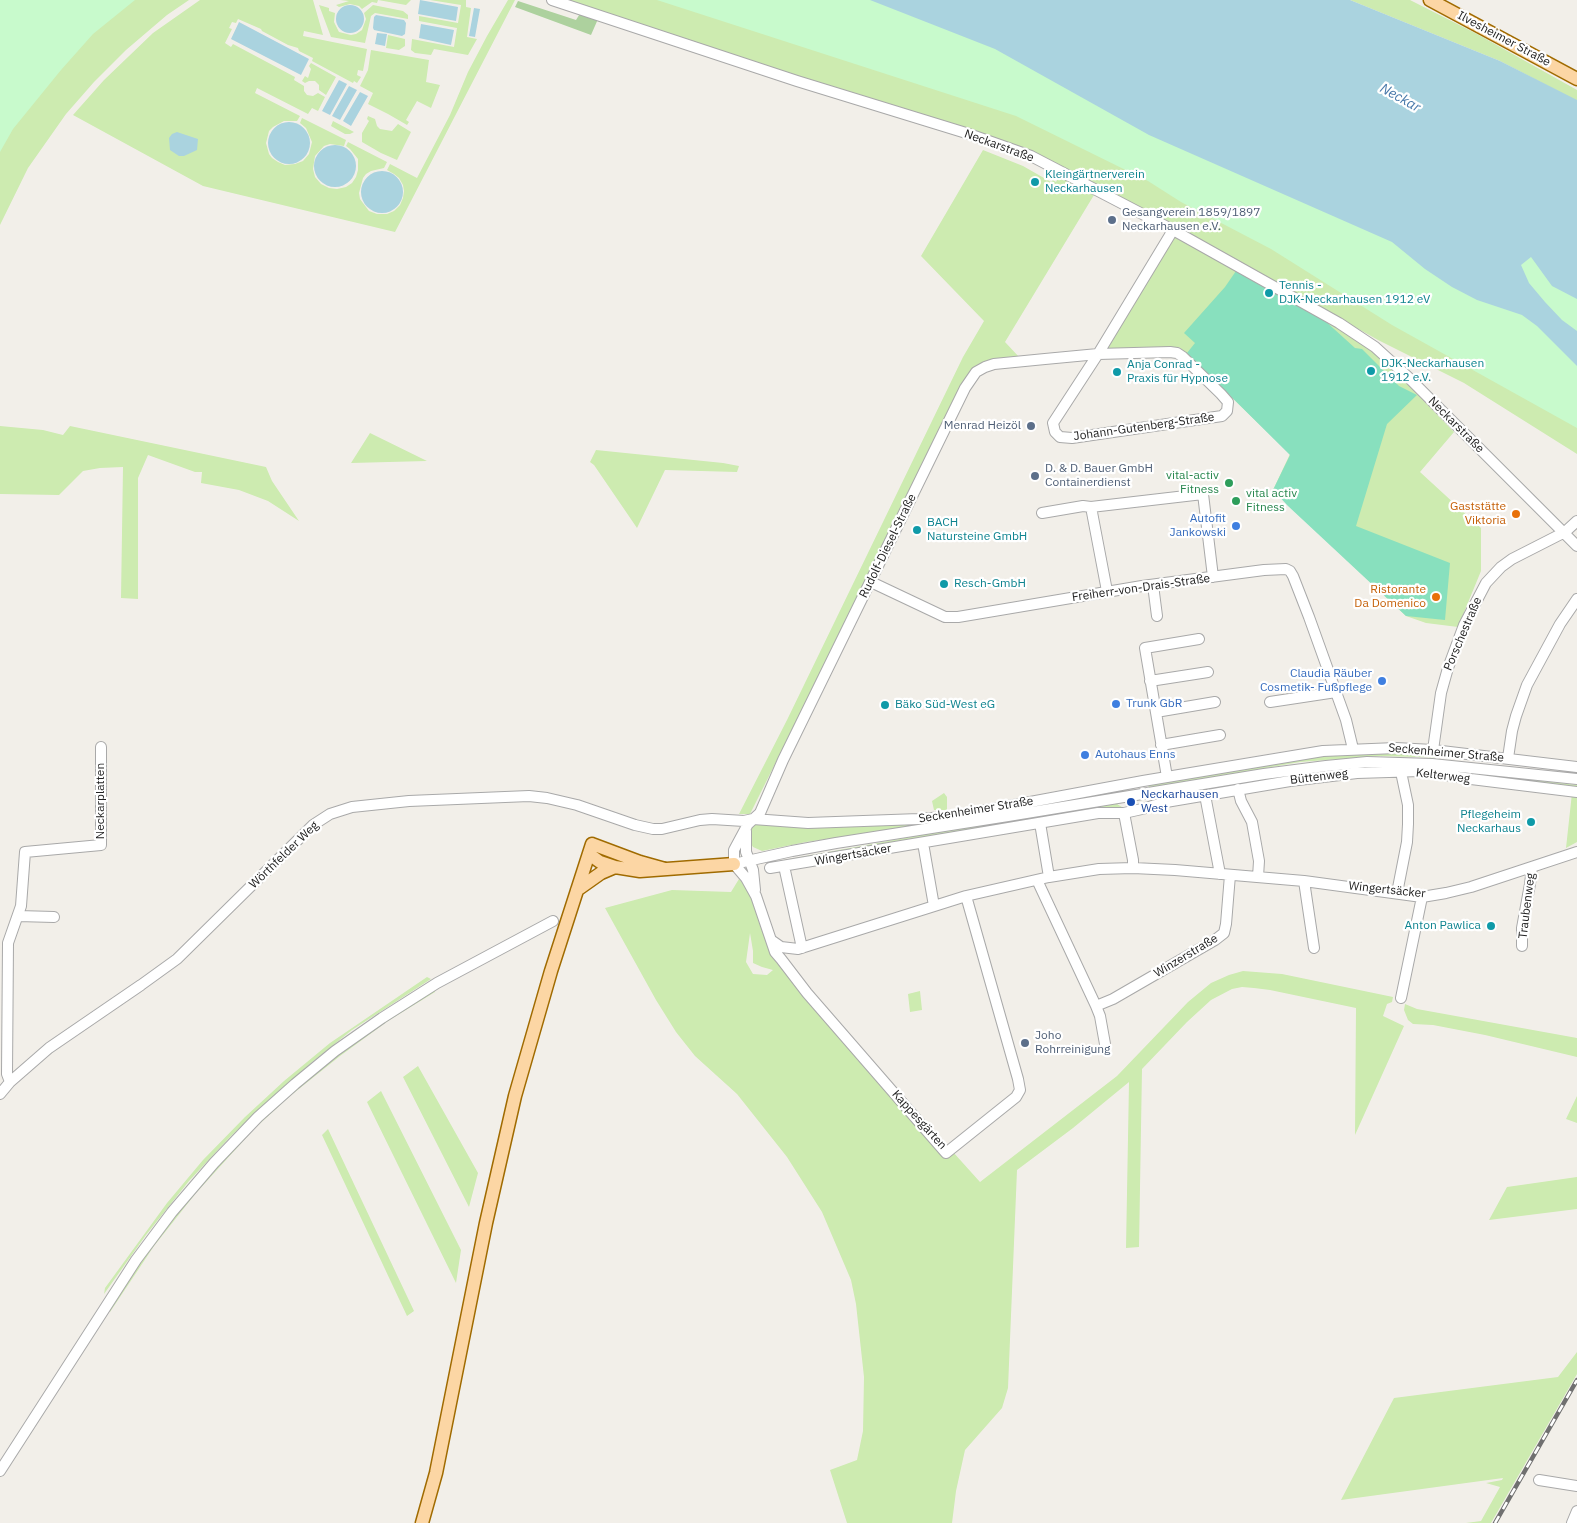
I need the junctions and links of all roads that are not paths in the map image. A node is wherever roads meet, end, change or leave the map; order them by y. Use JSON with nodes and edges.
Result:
{"nodes":[{"id":1,"x":552,"y":0,"type":"edge"},
{"id":2,"x":1430,"y":0,"type":"edge"},
{"id":3,"x":1577,"y":79,"type":"edge"},
{"id":4,"x":1173,"y":230,"type":"junction"},
{"id":5,"x":1098,"y":354,"type":"junction"},
{"id":6,"x":1091,"y":507,"type":"junction"},
{"id":7,"x":1042,"y":513,"type":"dead end"},
{"id":8,"x":1577,"y":521,"type":"edge"},
{"id":9,"x":1565,"y":532,"type":"junction"},
{"id":10,"x":1577,"y":546,"type":"edge"},
{"id":11,"x":1213,"y":577,"type":"junction"},
{"id":12,"x":871,"y":582,"type":"junction"},
{"id":13,"x":1152,"y":585,"type":"junction"},
{"id":14,"x":1107,"y":592,"type":"junction"},
{"id":15,"x":1577,"y":599,"type":"edge"},
{"id":16,"x":1158,"y":616,"type":"dead end"},
{"id":17,"x":1199,"y":639,"type":"dead end"},
{"id":18,"x":1208,"y":672,"type":"dead end"},
{"id":19,"x":1150,"y":681,"type":"junction"},
{"id":20,"x":1336,"y":692,"type":"junction"},
{"id":21,"x":1215,"y":702,"type":"dead end"},
{"id":22,"x":1270,"y":702,"type":"dead end"},
{"id":23,"x":1156,"y":712,"type":"junction"},
{"id":24,"x":1220,"y":735,"type":"dead end"},
{"id":25,"x":1161,"y":745,"type":"junction"},
{"id":26,"x":101,"y":747,"type":"dead end"},
{"id":27,"x":1353,"y":750,"type":"junction"},
{"id":28,"x":1433,"y":750,"type":"junction"},
{"id":29,"x":1508,"y":758,"type":"junction"},
{"id":30,"x":1577,"y":767,"type":"edge"},
{"id":31,"x":1401,"y":772,"type":"junction"},
{"id":32,"x":1167,"y":777,"type":"junction"},
{"id":33,"x":1577,"y":779,"type":"edge"},
{"id":34,"x":1238,"y":789,"type":"junction"},
{"id":35,"x":1577,"y":792,"type":"edge"},
{"id":36,"x":1205,"y":795,"type":"junction"},
{"id":37,"x":1124,"y":813,"type":"junction"},
{"id":38,"x":753,"y":818,"type":"junction"},
{"id":39,"x":1040,"y":823,"type":"junction"},
{"id":40,"x":746,"y":830,"type":"junction"},
{"id":41,"x":923,"y":843,"type":"junction"},
{"id":42,"x":591,"y":849,"type":"junction"},
{"id":43,"x":1577,"y":852,"type":"edge"},
{"id":44,"x":749,"y":860,"type":"junction"},
{"id":45,"x":734,"y":864,"type":"junction"},
{"id":46,"x":784,"y":866,"type":"junction"},
{"id":47,"x":615,"y":867,"type":"junction"},
{"id":48,"x":1532,"y":867,"type":"junction"},
{"id":49,"x":664,"y":868,"type":"junction"},
{"id":50,"x":770,"y":868,"type":"dead end"},
{"id":51,"x":1133,"y":868,"type":"junction"},
{"id":52,"x":1225,"y":874,"type":"junction"},
{"id":53,"x":1049,"y":877,"type":"junction"},
{"id":54,"x":1258,"y":877,"type":"junction"},
{"id":55,"x":1037,"y":880,"type":"junction"},
{"id":56,"x":1304,"y":881,"type":"junction"},
{"id":57,"x":577,"y":890,"type":"junction"},
{"id":58,"x":1397,"y":893,"type":"junction"},
{"id":59,"x":756,"y":896,"type":"junction"},
{"id":60,"x":966,"y":896,"type":"junction"},
{"id":61,"x":1422,"y":897,"type":"junction"},
{"id":62,"x":934,"y":906,"type":"junction"},
{"id":63,"x":18,"y":916,"type":"junction"},
{"id":64,"x":54,"y":917,"type":"dead end"},
{"id":65,"x":553,"y":920,"type":"dead end"},
{"id":66,"x":771,"y":940,"type":"junction"},
{"id":67,"x":1522,"y":946,"type":"dead end"},
{"id":68,"x":1314,"y":948,"type":"dead end"},
{"id":69,"x":800,"y":949,"type":"junction"},
{"id":70,"x":791,"y":973,"type":"junction"},
{"id":71,"x":1401,"y":998,"type":"dead end"},
{"id":72,"x":1096,"y":1006,"type":"junction"},
{"id":73,"x":1105,"y":1044,"type":"dead end"},
{"id":74,"x":10,"y":1082,"type":"junction"},
{"id":75,"x":0,"y":1094,"type":"edge"},
{"id":76,"x":0,"y":1471,"type":"edge"},
{"id":77,"x":1540,"y":1480,"type":"dead end"},
{"id":78,"x":1577,"y":1486,"type":"edge"},
{"id":79,"x":1577,"y":1511,"type":"edge"},
{"id":80,"x":422,"y":1523,"type":"edge"},
{"id":81,"x":1572,"y":1523,"type":"edge"}],
"edges":[{"from":1,"to":4,"type":"street","name":"Neckarstraße"},
{"from":2,"to":3,"type":"main road","name":"Ilvesheimer Straße"},
{"from":4,"to":5,"type":"street","name":"Johann-Gutenberg-Straße"},
{"from":4,"to":9,"type":"street","name":"Neckarstraße"},
{"from":5,"to":5,"type":"street","name":"Johann-Gutenberg-Straße"},
{"from":5,"to":12,"type":"street","name":"Rudolf-Diesel-Straße"},
{"from":6,"to":7,"type":"street"},
{"from":6,"to":11,"type":"street"},
{"from":6,"to":14,"type":"street"},
{"from":8,"to":9,"type":"street","name":"Porschestraße"},
{"from":9,"to":10,"type":"street","name":"Neckarstraße"},
{"from":9,"to":28,"type":"street","name":"Porschestraße"},
{"from":11,"to":13,"type":"street","name":"Freiherr-von-Drais-Straße"},
{"from":11,"to":20,"type":"street","name":"Freiherr-von-Drais-Straße"},
{"from":12,"to":14,"type":"street","name":"Freiherr-von-Drais-Straße"},
{"from":12,"to":38,"type":"street","name":"Rudolf-Diesel-Straße"},
{"from":13,"to":14,"type":"street","name":"Freiherr-von-Drais-Straße"},
{"from":13,"to":16,"type":"street"},
{"from":15,"to":29,"type":"street"},
{"from":17,"to":19,"type":"street"},
{"from":18,"to":19,"type":"street"},
{"from":19,"to":23,"type":"street"},
{"from":20,"to":22,"type":"street"},
{"from":20,"to":27,"type":"street","name":"Freiherr-von-Drais-Straße"},
{"from":21,"to":23,"type":"street"},
{"from":23,"to":25,"type":"street"},
{"from":24,"to":25,"type":"street"},
{"from":25,"to":32,"type":"street"},
{"from":26,"to":63,"type":"street","name":"Neckarplatten"},
{"from":27,"to":28,"type":"street","name":"Seckenheimer Straße"},
{"from":27,"to":32,"type":"street","name":"Seckenheimer Straße"},
{"from":28,"to":29,"type":"street","name":"Seckenheimer Straße"},
{"from":29,"to":30,"type":"street","name":"Seckenheimer Straße"},
{"from":31,"to":34,"type":"street","name":"Büttenweg"},
{"from":31,"to":35,"type":"street","name":"Kelterweg"},
{"from":31,"to":58,"type":"street","name":"Kelterweg"},
{"from":32,"to":38,"type":"street","name":"Seckenheimer Straße"},
{"from":33,"to":44,"type":"street"},
{"from":34,"to":36,"type":"street","name":"Büttenweg"},
{"from":34,"to":54,"type":"street"},
{"from":36,"to":37,"type":"street","name":"Wingertsäcker"},
{"from":36,"to":52,"type":"street"},
{"from":37,"to":39,"type":"street","name":"Wingertsäcker"},
{"from":37,"to":51,"type":"street"},
{"from":38,"to":40,"type":"street","name":"Rudolf-Diesel-Straße"},
{"from":38,"to":74,"type":"street","name":"Wörthfelder Weg"},
{"from":39,"to":41,"type":"street","name":"Wingertsäcker"},
{"from":39,"to":53,"type":"street"},
{"from":40,"to":44,"type":"street"},
{"from":40,"to":45,"type":"street","name":"Rudolf-Diesel-Straße"},
{"from":41,"to":46,"type":"street","name":"Wingertsäcker"},
{"from":41,"to":62,"type":"street"},
{"from":42,"to":47,"type":"main road"},
{"from":42,"to":49,"type":"main road"},
{"from":42,"to":57,"type":"main road"},
{"from":43,"to":48,"type":"street","name":"Wingertsäcker"},
{"from":44,"to":45,"type":"street"},
{"from":44,"to":59,"type":"street","name":"Kappesgärten"},
{"from":45,"to":49,"type":"main road"},
{"from":45,"to":59,"type":"street","name":"Kappesgärten"},
{"from":46,"to":50,"type":"street","name":"Wingertsäcker"},
{"from":46,"to":69,"type":"street"},
{"from":47,"to":49,"type":"main road"},
{"from":47,"to":57,"type":"main road"},
{"from":48,"to":61,"type":"street","name":"Wingertsäcker"},
{"from":48,"to":67,"type":"street","name":"Traubenweg"},
{"from":51,"to":52,"type":"street","name":"Wingertsäcker"},
{"from":51,"to":53,"type":"street","name":"Wingertsäcker"},
{"from":52,"to":54,"type":"street","name":"Wingertsäcker"},
{"from":52,"to":72,"type":"street","name":"Winzerstraße"},
{"from":53,"to":55,"type":"street","name":"Wingertsäcker"},
{"from":54,"to":56,"type":"street","name":"Wingertsäcker"},
{"from":55,"to":60,"type":"street","name":"Wingertsäcker"},
{"from":55,"to":72,"type":"street"},
{"from":56,"to":58,"type":"street","name":"Wingertsäcker"},
{"from":56,"to":68,"type":"street"},
{"from":57,"to":80,"type":"main road"},
{"from":58,"to":61,"type":"street","name":"Wingertsäcker"},
{"from":59,"to":66,"type":"street","name":"Kappesgärten"},
{"from":60,"to":62,"type":"street","name":"Wingertsäcker"},
{"from":60,"to":70,"type":"street","name":"Kappesgärten"},
{"from":61,"to":71,"type":"street"},
{"from":62,"to":69,"type":"street","name":"Wingertsäcker"},
{"from":63,"to":64,"type":"street"},
{"from":63,"to":74,"type":"street","name":"Neckarplatten"},
{"from":65,"to":76,"type":"street"},
{"from":66,"to":69,"type":"street"},
{"from":66,"to":70,"type":"street","name":"Kappesgärten"},
{"from":69,"to":70,"type":"street"},
{"from":72,"to":73,"type":"street"},
{"from":74,"to":75,"type":"street","name":"Wörthfelder Weg"},
{"from":77,"to":78,"type":"street"},
{"from":79,"to":81,"type":"street"}]}
